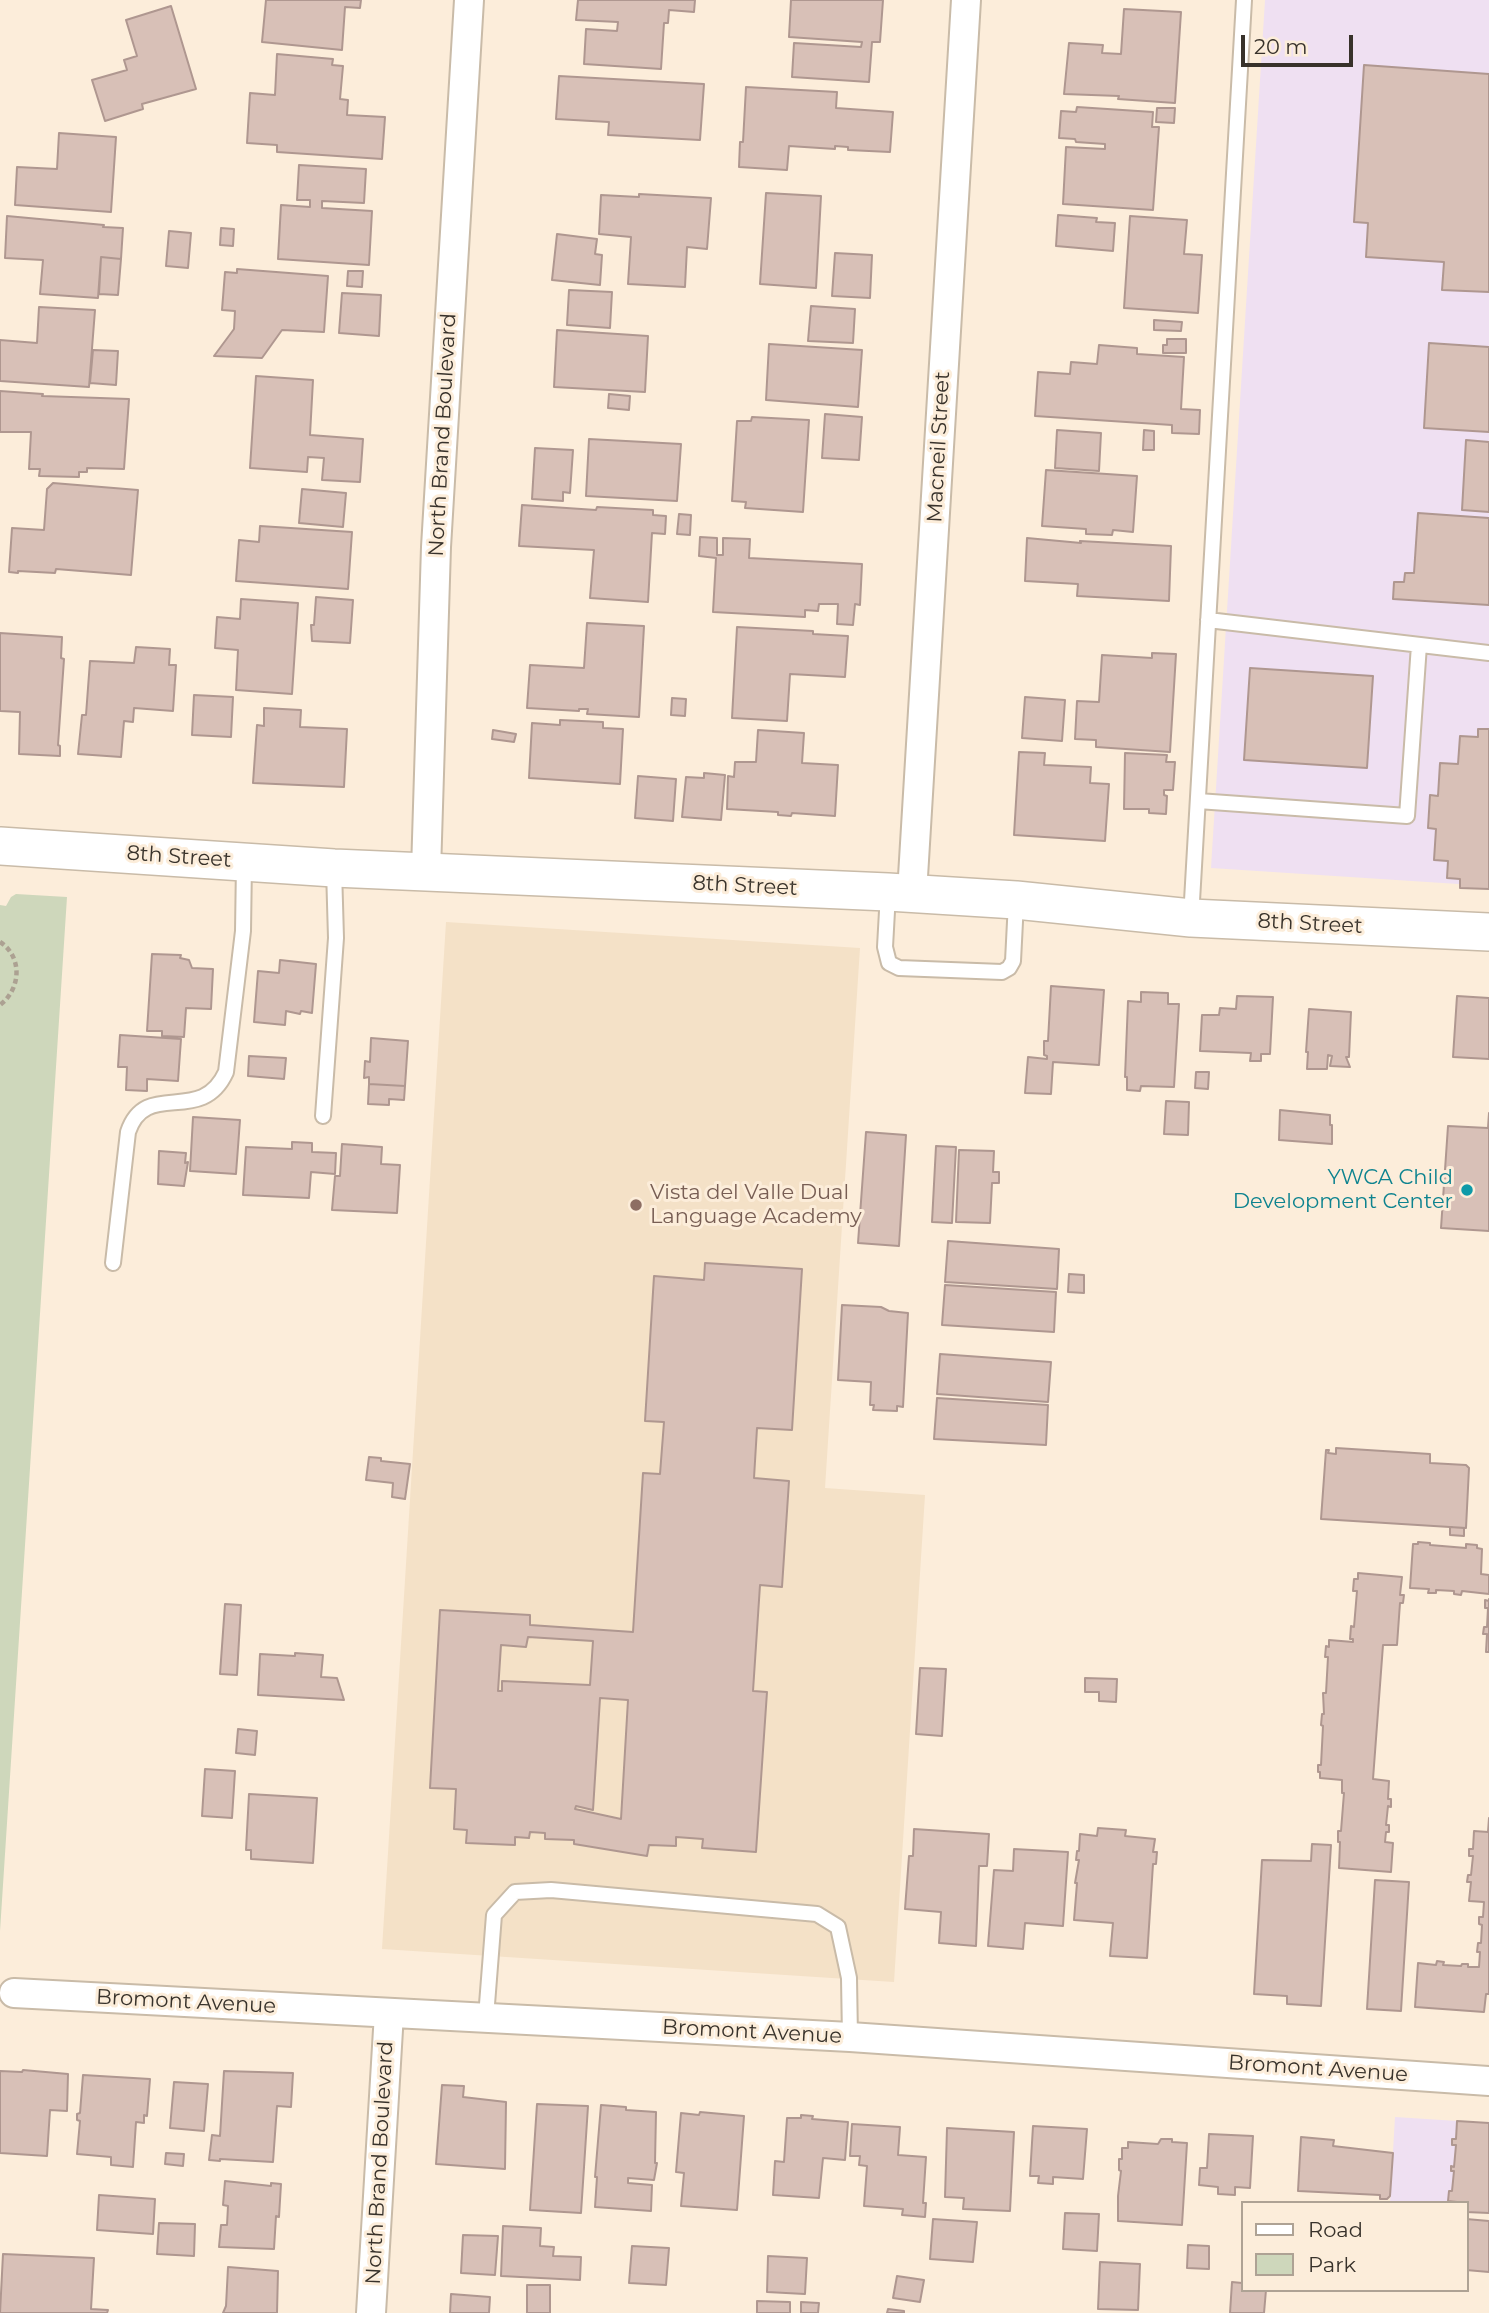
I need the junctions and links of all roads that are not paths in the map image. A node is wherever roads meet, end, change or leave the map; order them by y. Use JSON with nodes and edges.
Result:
{"nodes":[{"id":1,"x":469,"y":0,"type":"edge"},
{"id":2,"x":966,"y":0,"type":"edge"},
{"id":3,"x":1244,"y":0,"type":"edge"},
{"id":4,"x":1208,"y":620,"type":"junction"},
{"id":5,"x":1419,"y":645,"type":"junction"},
{"id":6,"x":1489,"y":653,"type":"edge"},
{"id":7,"x":1198,"y":801,"type":"junction"},
{"id":8,"x":0,"y":846,"type":"edge"},
{"id":9,"x":244,"y":861,"type":"junction"},
{"id":10,"x":334,"y":868,"type":"junction"},
{"id":11,"x":426,"y":871,"type":"junction"},
{"id":12,"x":900,"y":893,"type":"junction"},
{"id":13,"x":1016,"y":900,"type":"junction"},
{"id":14,"x":1191,"y":918,"type":"junction"},
{"id":15,"x":1489,"y":932,"type":"edge"},
{"id":16,"x":323,"y":1116,"type":"dead end"},
{"id":17,"x":113,"y":1263,"type":"dead end"},
{"id":18,"x":14,"y":1993,"type":"dead end"},
{"id":19,"x":389,"y":2013,"type":"junction"},
{"id":20,"x":486,"y":2017,"type":"junction"},
{"id":21,"x":850,"y":2037,"type":"junction"},
{"id":22,"x":1489,"y":2081,"type":"edge"},
{"id":23,"x":371,"y":2313,"type":"edge"}],
"edges":[{"from":1,"to":11,"type":"street","name":"North Brand Boulevard"},
{"from":2,"to":12,"type":"street","name":"Macneil Street"},
{"from":3,"to":4,"type":"lane"},
{"from":4,"to":5,"type":"lane"},
{"from":4,"to":7,"type":"lane"},
{"from":5,"to":6,"type":"lane"},
{"from":5,"to":7,"type":"lane"},
{"from":7,"to":14,"type":"lane"},
{"from":8,"to":9,"type":"street","name":"8th Street"},
{"from":9,"to":10,"type":"street","name":"8th Street"},
{"from":9,"to":17,"type":"lane"},
{"from":10,"to":11,"type":"street","name":"8th Street"},
{"from":10,"to":16,"type":"lane"},
{"from":11,"to":12,"type":"street","name":"8th Street"},
{"from":12,"to":13,"type":"street","name":"8th Street"},
{"from":12,"to":13,"type":"lane"},
{"from":13,"to":14,"type":"street","name":"8th Street"},
{"from":14,"to":15,"type":"street","name":"8th Street"},
{"from":18,"to":19,"type":"street","name":"Bromont Avenue"},
{"from":19,"to":20,"type":"street","name":"Bromont Avenue"},
{"from":19,"to":23,"type":"street","name":"North Brand Boulevard"},
{"from":20,"to":21,"type":"street","name":"Bromont Avenue"},
{"from":20,"to":21,"type":"lane"},
{"from":21,"to":22,"type":"street","name":"Bromont Avenue"}]}
